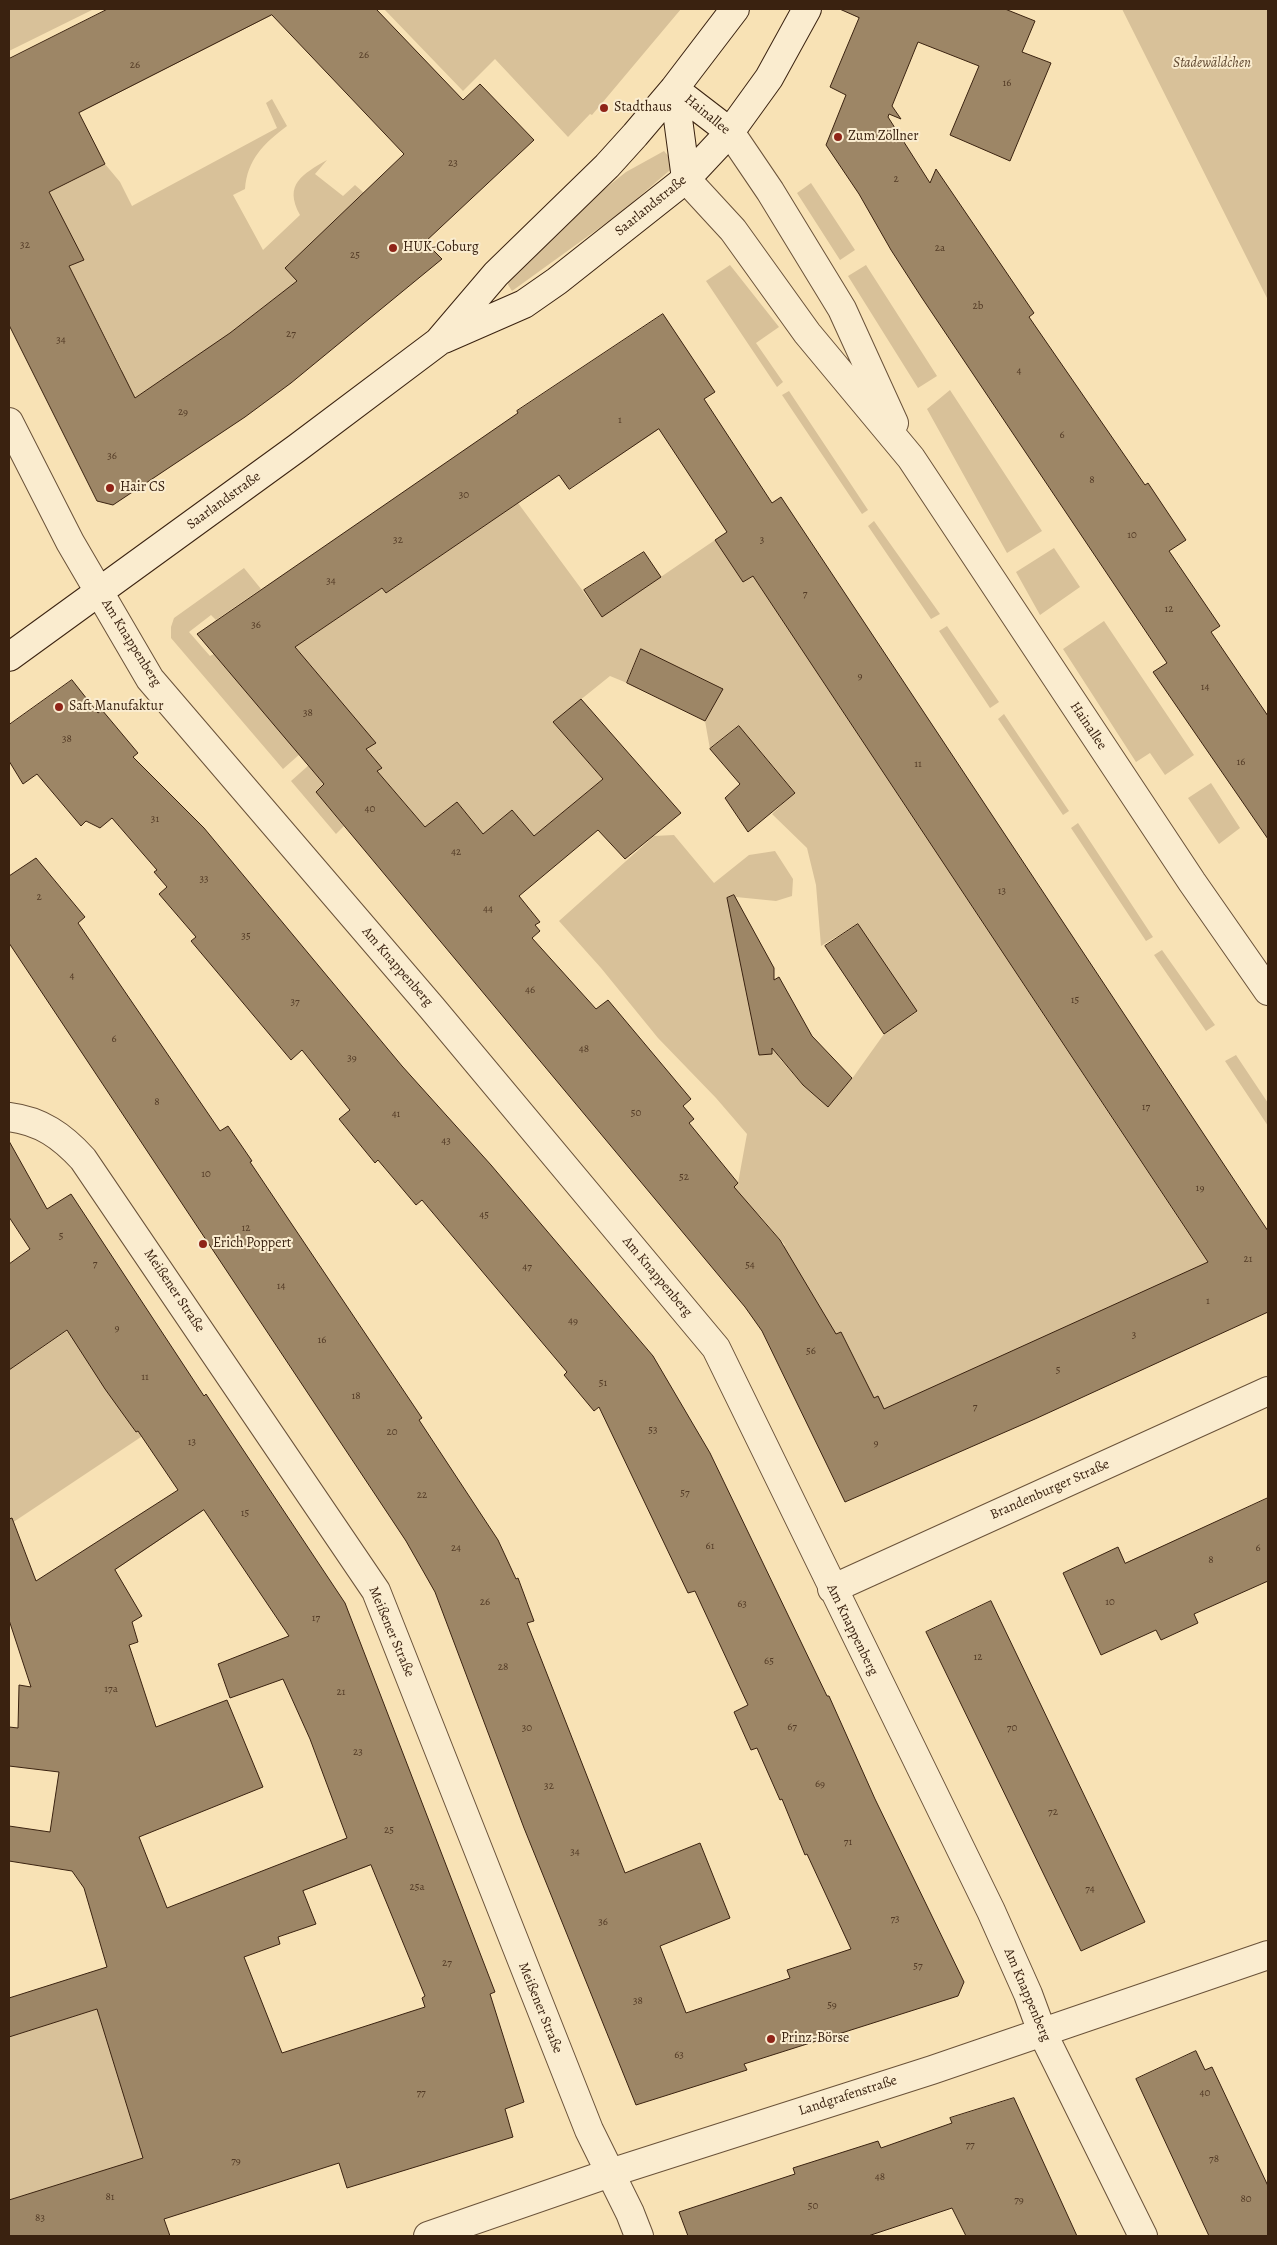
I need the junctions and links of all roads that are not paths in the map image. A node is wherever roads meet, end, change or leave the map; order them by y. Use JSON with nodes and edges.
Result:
{"nodes":[{"id":1,"x":735,"y":9,"type":"edge"},
{"id":2,"x":807,"y":9,"type":"edge"},
{"id":3,"x":674,"y":89,"type":"junction"},
{"id":4,"x":730,"y":132,"type":"junction"},
{"id":5,"x":686,"y":179,"type":"junction"},
{"id":6,"x":438,"y":342,"type":"junction"},
{"id":7,"x":9,"y":422,"type":"edge"},
{"id":8,"x":911,"y":458,"type":"junction"},
{"id":9,"x":100,"y":592,"type":"junction"},
{"id":10,"x":9,"y":658,"type":"edge"},
{"id":11,"x":1268,"y":990,"type":"edge"},
{"id":12,"x":9,"y":1117,"type":"edge"},
{"id":13,"x":1268,"y":1391,"type":"edge"},
{"id":14,"x":832,"y":1589,"type":"junction"},
{"id":15,"x":1268,"y":1955,"type":"edge"},
{"id":16,"x":1042,"y":2032,"type":"junction"},
{"id":17,"x":610,"y":2173,"type":"junction"},
{"id":18,"x":428,"y":2236,"type":"edge"},
{"id":19,"x":639,"y":2236,"type":"edge"},
{"id":20,"x":1143,"y":2236,"type":"edge"}],
"edges":[{"from":1,"to":3,"type":"street","name":"Saarlandstraße"},
{"from":2,"to":4,"type":"street","name":"Saarlandstraße"},
{"from":3,"to":4,"type":"street","name":"Hainallee"},
{"from":3,"to":5,"type":"street","name":"Hainallee"},
{"from":3,"to":6,"type":"street","name":"Saarlandstraße"},
{"from":4,"to":5,"type":"street","name":"Saarlandstraße"},
{"from":4,"to":8,"type":"street","name":"Hainallee"},
{"from":5,"to":6,"type":"street","name":"Saarlandstraße"},
{"from":5,"to":8,"type":"street","name":"Hainallee"},
{"from":6,"to":9,"type":"street","name":"Saarlandstraße"},
{"from":7,"to":9,"type":"street","name":"Am Knappenberg"},
{"from":8,"to":11,"type":"street","name":"Hainallee"},
{"from":9,"to":10,"type":"street","name":"Saarlandstraße"},
{"from":9,"to":14,"type":"street","name":"Am Knappenberg"},
{"from":12,"to":17,"type":"street","name":"Meißener Straße"},
{"from":13,"to":14,"type":"street","name":"Brandenburger Straße"},
{"from":14,"to":16,"type":"street","name":"Am Knappenberg"},
{"from":15,"to":16,"type":"street","name":"Landgrafenstraße"},
{"from":16,"to":17,"type":"street","name":"Landgrafenstraße"},
{"from":16,"to":20,"type":"street","name":"Am Knappenberg"},
{"from":17,"to":18,"type":"street","name":"Landgrafenstraße"},
{"from":17,"to":19,"type":"street","name":"Meißener Straße"}]}
